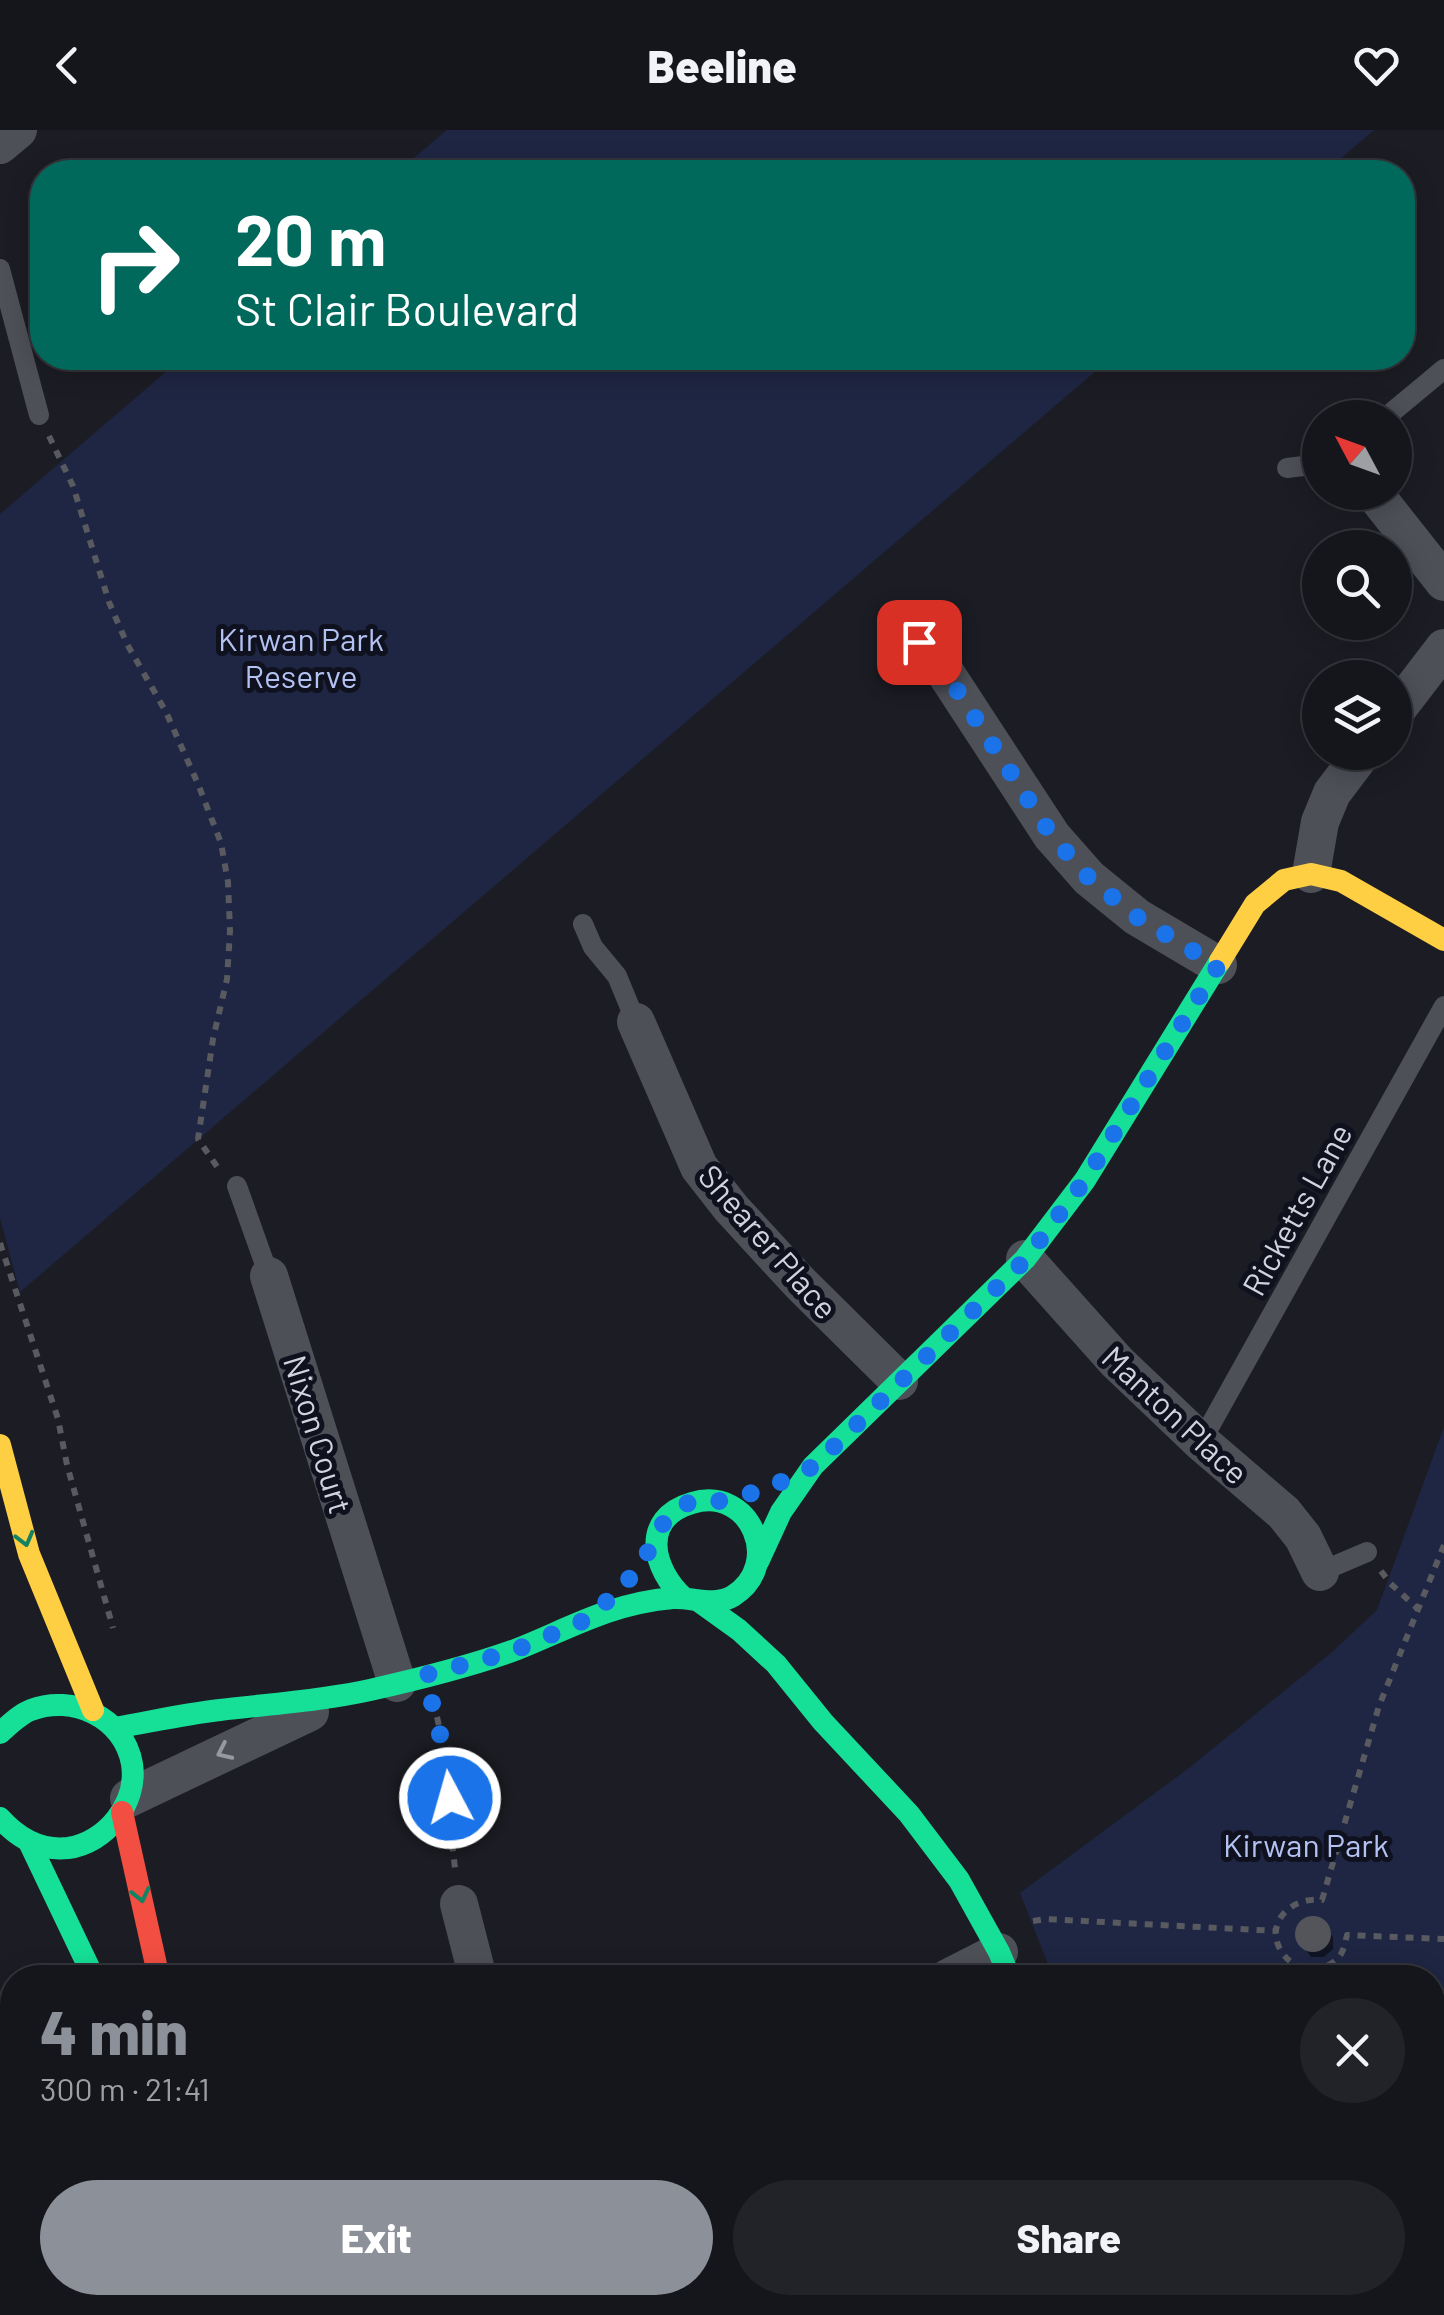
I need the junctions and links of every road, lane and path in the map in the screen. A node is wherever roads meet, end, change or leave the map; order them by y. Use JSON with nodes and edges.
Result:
{"nodes":[{"id":1,"x":18,"y":130,"type":"edge"},
{"id":2,"x":0,"y":144,"type":"edge"},
{"id":3,"x":0,"y":268,"type":"edge"},
{"id":4,"x":1444,"y":369,"type":"edge"},
{"id":5,"x":1407,"y":400,"type":"edge"},
{"id":6,"x":38,"y":414,"type":"joint"},
{"id":7,"x":1302,"y":466,"type":"edge"},
{"id":8,"x":1288,"y":468,"type":"dead end"},
{"id":9,"x":1387,"y":510,"type":"edge"},
{"id":10,"x":1444,"y":582,"type":"edge"},
{"id":11,"x":898,"y":620,"type":"dead end"},
{"id":12,"x":1444,"y":648,"type":"edge"},
{"id":13,"x":1412,"y":690,"type":"edge"},
{"id":14,"x":1350,"y":770,"type":"edge"},
{"id":15,"x":1311,"y":874,"type":"junction"},
{"id":16,"x":583,"y":924,"type":"dead end"},
{"id":17,"x":1444,"y":940,"type":"edge"},
{"id":18,"x":1218,"y":966,"type":"junction"},
{"id":19,"x":1444,"y":1006,"type":"edge"},
{"id":20,"x":636,"y":1022,"type":"joint"},
{"id":21,"x":238,"y":1186,"type":"joint"},
{"id":22,"x":0,"y":1243,"type":"edge"},
{"id":23,"x":1025,"y":1260,"type":"junction"},
{"id":24,"x":269,"y":1276,"type":"joint"},
{"id":25,"x":899,"y":1381,"type":"junction"},
{"id":26,"x":1201,"y":1442,"type":"junction"},
{"id":27,"x":0,"y":1445,"type":"edge"},
{"id":28,"x":814,"y":1466,"type":"junction"},
{"id":29,"x":720,"y":1501,"type":"junction"},
{"id":30,"x":657,"y":1539,"type":"junction"},
{"id":31,"x":1444,"y":1545,"type":"edge"},
{"id":32,"x":1367,"y":1552,"type":"joint"},
{"id":33,"x":756,"y":1566,"type":"junction"},
{"id":34,"x":1320,"y":1572,"type":"joint"},
{"id":35,"x":692,"y":1600,"type":"junction"},
{"id":36,"x":1418,"y":1609,"type":"junction"},
{"id":37,"x":590,"y":1618,"type":"junction"},
{"id":38,"x":114,"y":1634,"type":"dead end"},
{"id":39,"x":776,"y":1664,"type":"junction"},
{"id":40,"x":411,"y":1679,"type":"junction"},
{"id":41,"x":344,"y":1696,"type":"junction"},
{"id":42,"x":93,"y":1710,"type":"junction"},
{"id":43,"x":115,"y":1728,"type":"junction"},
{"id":44,"x":0,"y":1733,"type":"edge"},
{"id":45,"x":126,"y":1805,"type":"junction"},
{"id":46,"x":9,"y":1830,"type":"edge"},
{"id":47,"x":459,"y":1904,"type":"joint"},
{"id":48,"x":1277,"y":1931,"type":"junction"},
{"id":49,"x":1444,"y":1939,"type":"edge"},
{"id":50,"x":999,"y":1954,"type":"edge"},
{"id":51,"x":87,"y":1965,"type":"edge"},
{"id":52,"x":157,"y":1965,"type":"edge"},
{"id":53,"x":475,"y":1965,"type":"edge"},
{"id":54,"x":976,"y":1965,"type":"edge"},
{"id":55,"x":1297,"y":1965,"type":"edge"},
{"id":56,"x":1329,"y":1965,"type":"edge"}],
"edges":[{"from":1,"to":2,"type":"street"},
{"from":3,"to":6,"type":"lane"},
{"from":4,"to":5,"type":"lane"},
{"from":6,"to":21,"type":"path"},
{"from":7,"to":8,"type":"lane"},
{"from":9,"to":10,"type":"street"},
{"from":11,"to":18,"type":"street"},
{"from":12,"to":13,"type":"street"},
{"from":14,"to":15,"type":"street"},
{"from":15,"to":17,"type":"street"},
{"from":15,"to":18,"type":"street"},
{"from":16,"to":20,"type":"lane","name":"Shearer Place"},
{"from":18,"to":23,"type":"street"},
{"from":19,"to":26,"type":"lane","name":"Ricketts Lane"},
{"from":20,"to":25,"type":"street","name":"Shearer Place"},
{"from":21,"to":24,"type":"lane","name":"Nixon Court"},
{"from":22,"to":38,"type":"path"},
{"from":23,"to":25,"type":"street"},
{"from":23,"to":26,"type":"street","name":"Manton Place"},
{"from":24,"to":40,"type":"street","name":"Nixon Court"},
{"from":25,"to":28,"type":"street"},
{"from":26,"to":34,"type":"street","name":"Manton Place"},
{"from":27,"to":42,"type":"street","one_way":true},
{"from":28,"to":29,"type":"street"},
{"from":28,"to":33,"type":"street"},
{"from":29,"to":30,"type":"street"},
{"from":29,"to":33,"type":"street"},
{"from":30,"to":35,"type":"street"},
{"from":30,"to":37,"type":"street"},
{"from":31,"to":36,"type":"path"},
{"from":32,"to":34,"type":"lane"},
{"from":32,"to":36,"type":"path"},
{"from":33,"to":35,"type":"street"},
{"from":33,"to":39,"type":"street"},
{"from":35,"to":37,"type":"street"},
{"from":35,"to":39,"type":"street"},
{"from":36,"to":48,"type":"path"},
{"from":37,"to":40,"type":"street"},
{"from":39,"to":50,"type":"street"},
{"from":40,"to":41,"type":"street"},
{"from":40,"to":47,"type":"path"},
{"from":41,"to":43,"type":"street"},
{"from":41,"to":45,"type":"street","one_way":true},
{"from":42,"to":43,"type":"street"},
{"from":42,"to":44,"type":"street"},
{"from":43,"to":45,"type":"street"},
{"from":45,"to":46,"type":"street"},
{"from":45,"to":52,"type":"street","one_way":true},
{"from":46,"to":51,"type":"street"},
{"from":47,"to":53,"type":"street"},
{"from":48,"to":50,"type":"path"},
{"from":48,"to":55,"type":"path"},
{"from":49,"to":56,"type":"path"},
{"from":50,"to":54,"type":"street"}]}
